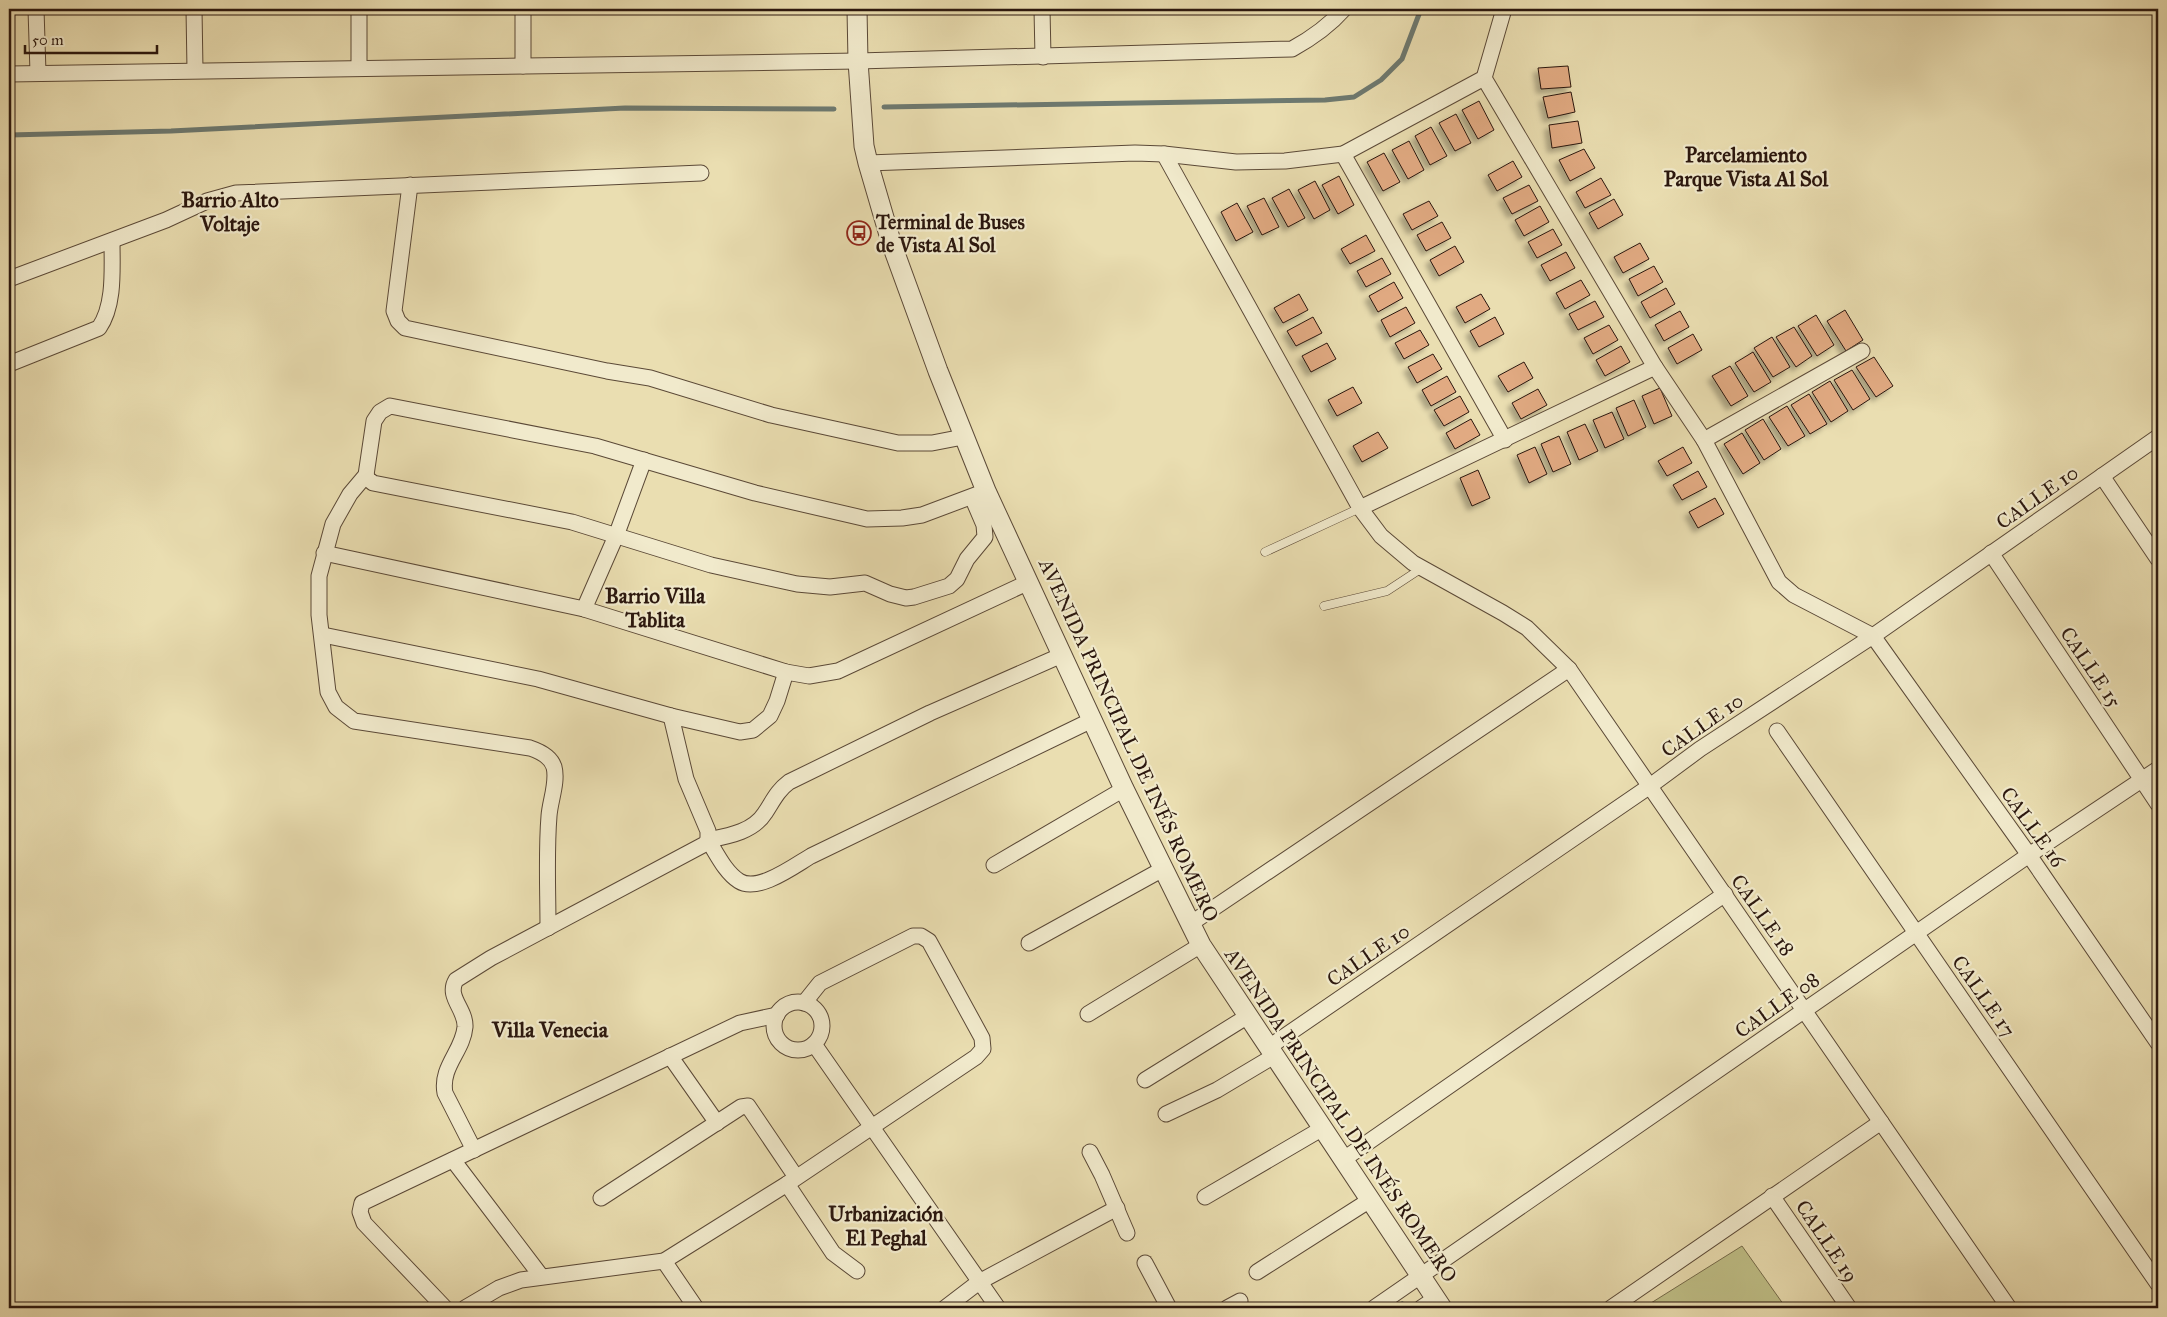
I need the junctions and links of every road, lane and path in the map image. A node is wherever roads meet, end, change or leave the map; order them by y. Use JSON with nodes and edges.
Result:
{"nodes":[{"id":1,"x":36,"y":9,"type":"edge"},
{"id":2,"x":194,"y":9,"type":"edge"},
{"id":3,"x":359,"y":9,"type":"edge"},
{"id":4,"x":523,"y":9,"type":"edge"},
{"id":5,"x":857,"y":9,"type":"edge"},
{"id":6,"x":1042,"y":9,"type":"edge"},
{"id":7,"x":1344,"y":9,"type":"edge"},
{"id":8,"x":1504,"y":9,"type":"edge"},
{"id":9,"x":1043,"y":57,"type":"junction"},
{"id":10,"x":858,"y":61,"type":"junction"},
{"id":11,"x":523,"y":66,"type":"junction"},
{"id":12,"x":359,"y":68,"type":"junction"},
{"id":13,"x":195,"y":70,"type":"junction"},
{"id":14,"x":38,"y":73,"type":"junction"},
{"id":15,"x":9,"y":74,"type":"edge"},
{"id":16,"x":1484,"y":78,"type":"junction"},
{"id":17,"x":866,"y":154,"type":"junction"},
{"id":18,"x":1164,"y":154,"type":"junction"},
{"id":19,"x":1343,"y":154,"type":"junction"},
{"id":20,"x":701,"y":174,"type":"dead end"},
{"id":21,"x":410,"y":185,"type":"junction"},
{"id":22,"x":112,"y":241,"type":"junction"},
{"id":23,"x":9,"y":279,"type":"edge"},
{"id":24,"x":1862,"y":351,"type":"dead end"},
{"id":25,"x":9,"y":364,"type":"edge"},
{"id":26,"x":1655,"y":367,"type":"junction"},
{"id":27,"x":963,"y":437,"type":"junction"},
{"id":28,"x":2158,"y":437,"type":"edge"},
{"id":29,"x":1505,"y":440,"type":"junction"},
{"id":30,"x":1704,"y":440,"type":"junction"},
{"id":31,"x":644,"y":460,"type":"junction"},
{"id":32,"x":366,"y":475,"type":"junction"},
{"id":33,"x":2102,"y":476,"type":"junction"},
{"id":34,"x":979,"y":494,"type":"junction"},
{"id":35,"x":1360,"y":508,"type":"junction"},
{"id":36,"x":616,"y":536,"type":"junction"},
{"id":37,"x":1265,"y":552,"type":"dead end"},
{"id":38,"x":324,"y":553,"type":"junction"},
{"id":39,"x":1991,"y":553,"type":"junction"},
{"id":40,"x":2158,"y":559,"type":"edge"},
{"id":41,"x":1422,"y":568,"type":"junction"},
{"id":42,"x":1029,"y":582,"type":"junction"},
{"id":43,"x":1324,"y":606,"type":"dead end"},
{"id":44,"x":584,"y":609,"type":"junction"},
{"id":45,"x":323,"y":635,"type":"junction"},
{"id":46,"x":1873,"y":636,"type":"junction"},
{"id":47,"x":1062,"y":655,"type":"junction"},
{"id":48,"x":1568,"y":669,"type":"junction"},
{"id":49,"x":786,"y":672,"type":"junction"},
{"id":50,"x":671,"y":716,"type":"junction"},
{"id":51,"x":1092,"y":720,"type":"junction"},
{"id":52,"x":1777,"y":731,"type":"dead end"},
{"id":53,"x":2158,"y":769,"type":"edge"},
{"id":54,"x":2142,"y":779,"type":"junction"},
{"id":55,"x":1650,"y":786,"type":"junction"},
{"id":56,"x":1124,"y":789,"type":"junction"},
{"id":57,"x":2158,"y":804,"type":"edge"},
{"id":58,"x":708,"y":840,"type":"junction"},
{"id":59,"x":2029,"y":855,"type":"junction"},
{"id":60,"x":994,"y":865,"type":"dead end"},
{"id":61,"x":1163,"y":869,"type":"junction"},
{"id":62,"x":1725,"y":894,"type":"junction"},
{"id":63,"x":1190,"y":924,"type":"junction"},
{"id":64,"x":548,"y":928,"type":"junction"},
{"id":65,"x":1916,"y":932,"type":"junction"},
{"id":66,"x":1029,"y":943,"type":"dead end"},
{"id":67,"x":1201,"y":945,"type":"junction"},
{"id":68,"x":804,"y":1003,"type":"junction"},
{"id":69,"x":1805,"y":1010,"type":"junction"},
{"id":70,"x":1088,"y":1014,"type":"dead end"},
{"id":71,"x":776,"y":1015,"type":"junction"},
{"id":72,"x":1248,"y":1016,"type":"junction"},
{"id":73,"x":2158,"y":1043,"type":"edge"},
{"id":74,"x":814,"y":1044,"type":"junction"},
{"id":75,"x":1271,"y":1051,"type":"junction"},
{"id":76,"x":670,"y":1056,"type":"junction"},
{"id":77,"x":1145,"y":1080,"type":"dead end"},
{"id":78,"x":1166,"y":1114,"type":"dead end"},
{"id":79,"x":1881,"y":1122,"type":"junction"},
{"id":80,"x":717,"y":1123,"type":"junction"},
{"id":81,"x":871,"y":1128,"type":"junction"},
{"id":82,"x":1323,"y":1128,"type":"junction"},
{"id":83,"x":474,"y":1150,"type":"junction"},
{"id":84,"x":1090,"y":1152,"type":"dead end"},
{"id":85,"x":1344,"y":1159,"type":"junction"},
{"id":86,"x":453,"y":1160,"type":"junction"},
{"id":87,"x":792,"y":1181,"type":"junction"},
{"id":88,"x":1772,"y":1196,"type":"junction"},
{"id":89,"x":1205,"y":1197,"type":"dead end"},
{"id":90,"x":601,"y":1198,"type":"dead end"},
{"id":91,"x":1370,"y":1200,"type":"junction"},
{"id":92,"x":1117,"y":1208,"type":"junction"},
{"id":93,"x":1127,"y":1233,"type":"dead end"},
{"id":94,"x":664,"y":1261,"type":"junction"},
{"id":95,"x":1145,"y":1263,"type":"dead end"},
{"id":96,"x":858,"y":1271,"type":"dead end"},
{"id":97,"x":1257,"y":1272,"type":"dead end"},
{"id":98,"x":541,"y":1276,"type":"junction"},
{"id":99,"x":1421,"y":1276,"type":"junction"},
{"id":100,"x":979,"y":1282,"type":"junction"},
{"id":101,"x":2158,"y":1284,"type":"edge"},
{"id":102,"x":1433,"y":1305,"type":"edge"},
{"id":103,"x":445,"y":1308,"type":"edge"},
{"id":104,"x":466,"y":1308,"type":"edge"},
{"id":105,"x":696,"y":1308,"type":"edge"},
{"id":106,"x":945,"y":1308,"type":"edge"},
{"id":107,"x":998,"y":1308,"type":"edge"},
{"id":108,"x":1169,"y":1308,"type":"edge"},
{"id":109,"x":1374,"y":1308,"type":"edge"},
{"id":110,"x":1612,"y":1308,"type":"edge"},
{"id":111,"x":1848,"y":1308,"type":"edge"},
{"id":112,"x":2009,"y":1308,"type":"edge"}],
"edges":[{"from":1,"to":14,"type":"street"},
{"from":2,"to":13,"type":"street"},
{"from":3,"to":12,"type":"street"},
{"from":4,"to":11,"type":"street"},
{"from":5,"to":10,"type":"street","name":"AVENIDA PRINCIPAL DE INÉS ROMERO"},
{"from":6,"to":9,"type":"street"},
{"from":7,"to":9,"type":"street"},
{"from":8,"to":16,"type":"street"},
{"from":9,"to":10,"type":"street"},
{"from":10,"to":11,"type":"street"},
{"from":10,"to":17,"type":"street","name":"AVENIDA PRINCIPAL DE INÉS ROMERO"},
{"from":11,"to":12,"type":"street"},
{"from":12,"to":13,"type":"street"},
{"from":13,"to":14,"type":"street"},
{"from":14,"to":15,"type":"street"},
{"from":16,"to":19,"type":"street"},
{"from":16,"to":26,"type":"street"},
{"from":17,"to":18,"type":"street"},
{"from":17,"to":27,"type":"street","name":"AVENIDA PRINCIPAL DE INÉS ROMERO"},
{"from":18,"to":19,"type":"street"},
{"from":18,"to":35,"type":"street","name":"CALLE 18"},
{"from":19,"to":29,"type":"street"},
{"from":20,"to":21,"type":"street"},
{"from":21,"to":22,"type":"street"},
{"from":21,"to":27,"type":"street"},
{"from":22,"to":23,"type":"street"},
{"from":22,"to":25,"type":"street"},
{"from":24,"to":30,"type":"street"},
{"from":26,"to":29,"type":"street"},
{"from":26,"to":30,"type":"street"},
{"from":27,"to":34,"type":"street","name":"AVENIDA PRINCIPAL DE INÉS ROMERO"},
{"from":28,"to":33,"type":"street","name":"CALLE 10"},
{"from":29,"to":35,"type":"street"},
{"from":30,"to":46,"type":"street"},
{"from":31,"to":32,"type":"street"},
{"from":31,"to":34,"type":"street"},
{"from":31,"to":36,"type":"street"},
{"from":32,"to":36,"type":"street"},
{"from":32,"to":38,"type":"street"},
{"from":33,"to":39,"type":"street","name":"CALLE 10"},
{"from":33,"to":40,"type":"street"},
{"from":34,"to":36,"type":"street"},
{"from":34,"to":42,"type":"street","name":"AVENIDA PRINCIPAL DE INÉS ROMERO"},
{"from":35,"to":37,"type":"lane"},
{"from":35,"to":41,"type":"street","name":"CALLE 18"},
{"from":36,"to":44,"type":"street"},
{"from":38,"to":44,"type":"street"},
{"from":38,"to":45,"type":"street"},
{"from":39,"to":46,"type":"street","name":"CALLE 10"},
{"from":39,"to":54,"type":"street","name":"CALLE 15"},
{"from":41,"to":43,"type":"lane"},
{"from":41,"to":48,"type":"street","name":"CALLE 18"},
{"from":42,"to":47,"type":"street","name":"AVENIDA PRINCIPAL DE INÉS ROMERO"},
{"from":42,"to":49,"type":"street"},
{"from":44,"to":49,"type":"street"},
{"from":45,"to":50,"type":"street"},
{"from":45,"to":64,"type":"street"},
{"from":46,"to":55,"type":"street","name":"CALLE 10"},
{"from":46,"to":59,"type":"street","name":"CALLE 16"},
{"from":47,"to":51,"type":"street","name":"AVENIDA PRINCIPAL DE INÉS ROMERO"},
{"from":47,"to":58,"type":"street"},
{"from":48,"to":55,"type":"street","name":"CALLE 18"},
{"from":48,"to":63,"type":"street"},
{"from":49,"to":50,"type":"street"},
{"from":50,"to":58,"type":"street"},
{"from":51,"to":56,"type":"street","name":"AVENIDA PRINCIPAL DE INÉS ROMERO"},
{"from":51,"to":58,"type":"street"},
{"from":52,"to":65,"type":"street","name":"CALLE 17"},
{"from":53,"to":54,"type":"street","name":"CALLE 08"},
{"from":54,"to":57,"type":"street","name":"CALLE 15"},
{"from":54,"to":59,"type":"street","name":"CALLE 08"},
{"from":55,"to":62,"type":"street","name":"CALLE 18"},
{"from":55,"to":75,"type":"street","name":"CALLE 10"},
{"from":56,"to":60,"type":"street"},
{"from":56,"to":61,"type":"street","name":"AVENIDA PRINCIPAL DE INÉS ROMERO"},
{"from":58,"to":64,"type":"street"},
{"from":59,"to":65,"type":"street","name":"CALLE 08"},
{"from":59,"to":73,"type":"street","name":"CALLE 16"},
{"from":61,"to":63,"type":"street","name":"AVENIDA PRINCIPAL DE INÉS ROMERO"},
{"from":61,"to":66,"type":"street"},
{"from":62,"to":69,"type":"street","name":"CALLE 18"},
{"from":62,"to":85,"type":"street"},
{"from":63,"to":67,"type":"street","name":"AVENIDA PRINCIPAL DE INÉS ROMERO"},
{"from":64,"to":83,"type":"street"},
{"from":65,"to":69,"type":"street","name":"CALLE 08"},
{"from":65,"to":101,"type":"street","name":"CALLE 17"},
{"from":67,"to":70,"type":"street"},
{"from":67,"to":72,"type":"street","name":"AVENIDA PRINCIPAL DE INÉS ROMERO"},
{"from":68,"to":71,"type":"street"},
{"from":68,"to":74,"type":"street"},
{"from":68,"to":81,"type":"street"},
{"from":69,"to":79,"type":"street","name":"CALLE 18"},
{"from":69,"to":99,"type":"street","name":"CALLE 08"},
{"from":71,"to":74,"type":"street"},
{"from":71,"to":76,"type":"street"},
{"from":72,"to":75,"type":"street","name":"AVENIDA PRINCIPAL DE INÉS ROMERO"},
{"from":72,"to":77,"type":"street"},
{"from":74,"to":81,"type":"street"},
{"from":75,"to":78,"type":"street","name":"CALLE 10"},
{"from":75,"to":82,"type":"street","name":"AVENIDA PRINCIPAL DE INÉS ROMERO"},
{"from":76,"to":80,"type":"street"},
{"from":76,"to":83,"type":"street"},
{"from":79,"to":88,"type":"street"},
{"from":79,"to":112,"type":"street","name":"CALLE 18"},
{"from":80,"to":87,"type":"street"},
{"from":80,"to":90,"type":"street"},
{"from":81,"to":87,"type":"street"},
{"from":81,"to":100,"type":"street"},
{"from":82,"to":85,"type":"street","name":"AVENIDA PRINCIPAL DE INÉS ROMERO"},
{"from":82,"to":89,"type":"street"},
{"from":83,"to":86,"type":"street"},
{"from":84,"to":92,"type":"street"},
{"from":85,"to":91,"type":"street","name":"AVENIDA PRINCIPAL DE INÉS ROMERO"},
{"from":86,"to":98,"type":"street"},
{"from":86,"to":103,"type":"street"},
{"from":87,"to":94,"type":"street"},
{"from":87,"to":96,"type":"street"},
{"from":88,"to":110,"type":"street"},
{"from":88,"to":111,"type":"street","name":"CALLE 19"},
{"from":91,"to":97,"type":"street"},
{"from":91,"to":99,"type":"street","name":"AVENIDA PRINCIPAL DE INÉS ROMERO"},
{"from":92,"to":93,"type":"street"},
{"from":92,"to":100,"type":"street"},
{"from":94,"to":98,"type":"street"},
{"from":94,"to":105,"type":"street"},
{"from":95,"to":108,"type":"street"},
{"from":98,"to":104,"type":"street"},
{"from":99,"to":102,"type":"street","name":"AVENIDA PRINCIPAL DE INÉS ROMERO"},
{"from":99,"to":109,"type":"street","name":"CALLE 08"},
{"from":100,"to":106,"type":"street"},
{"from":100,"to":107,"type":"street"}]}
